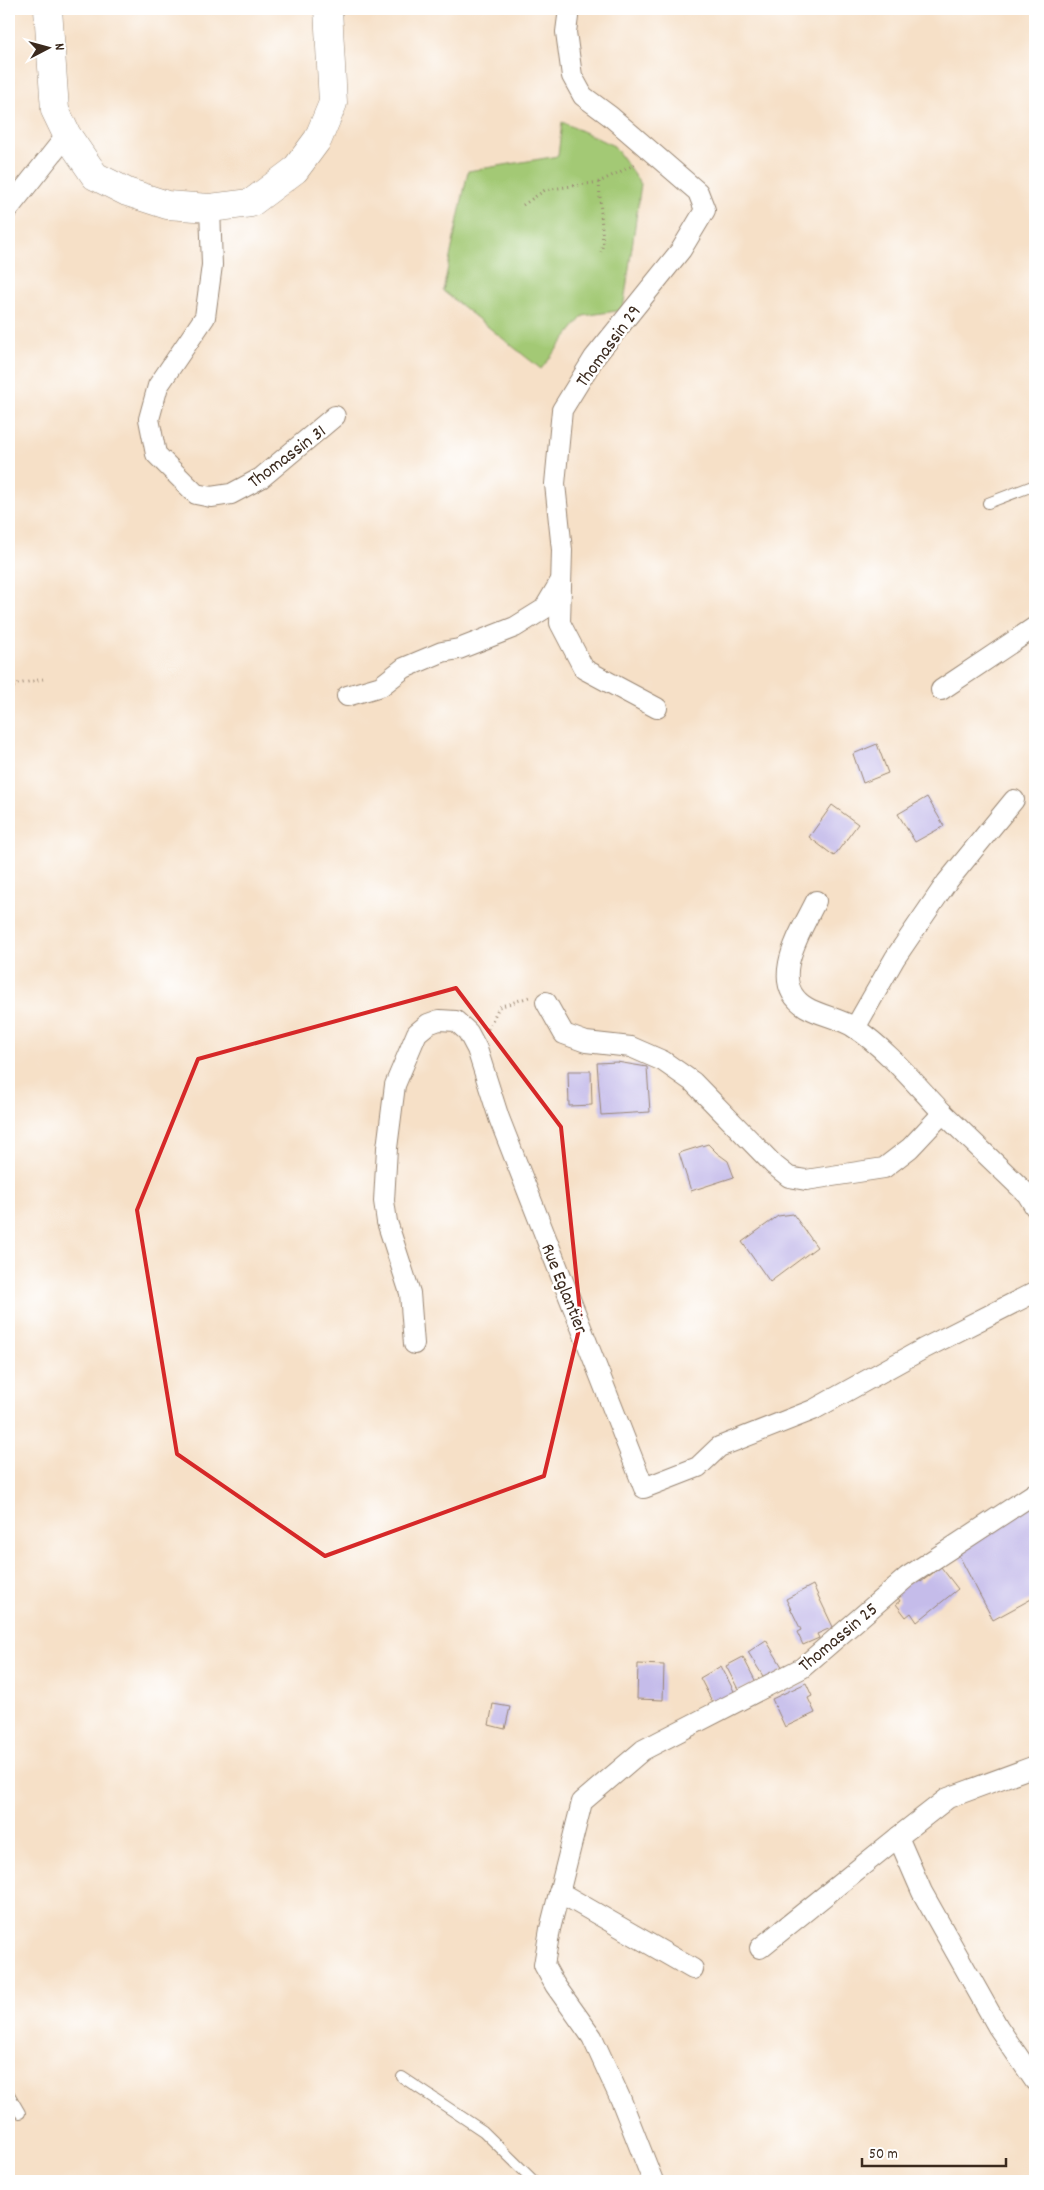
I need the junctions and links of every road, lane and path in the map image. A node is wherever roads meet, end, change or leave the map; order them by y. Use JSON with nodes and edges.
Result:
{"nodes":[{"id":1,"x":48,"y":9,"type":"edge"},
{"id":2,"x":328,"y":9,"type":"edge"},
{"id":3,"x":569,"y":9,"type":"edge"},
{"id":4,"x":67,"y":135,"type":"junction"},
{"id":5,"x":653,"y":153,"type":"junction"},
{"id":6,"x":599,"y":182,"type":"junction"},
{"id":7,"x":522,"y":205,"type":"dead end"},
{"id":8,"x":9,"y":208,"type":"edge"},
{"id":9,"x":210,"y":208,"type":"junction"},
{"id":10,"x":601,"y":252,"type":"dead end"},
{"id":11,"x":335,"y":416,"type":"dead end"},
{"id":12,"x":1035,"y":485,"type":"edge"},
{"id":13,"x":988,"y":503,"type":"dead end"},
{"id":14,"x":561,"y":580,"type":"junction"},
{"id":15,"x":1035,"y":627,"type":"edge"},
{"id":16,"x":43,"y":678,"type":"dead end"},
{"id":17,"x":9,"y":689,"type":"edge"},
{"id":18,"x":941,"y":690,"type":"dead end"},
{"id":19,"x":348,"y":696,"type":"dead end"},
{"id":20,"x":657,"y":708,"type":"dead end"},
{"id":21,"x":1014,"y":800,"type":"dead end"},
{"id":22,"x":816,"y":901,"type":"dead end"},
{"id":23,"x":546,"y":1002,"type":"joint"},
{"id":24,"x":855,"y":1028,"type":"junction"},
{"id":25,"x":477,"y":1049,"type":"junction"},
{"id":26,"x":943,"y":1113,"type":"junction"},
{"id":27,"x":1035,"y":1207,"type":"edge"},
{"id":28,"x":1035,"y":1292,"type":"edge"},
{"id":29,"x":414,"y":1344,"type":"dead end"},
{"id":30,"x":1035,"y":1493,"type":"edge"},
{"id":31,"x":1035,"y":1766,"type":"edge"},
{"id":32,"x":898,"y":1837,"type":"junction"},
{"id":33,"x":558,"y":1892,"type":"junction"},
{"id":34,"x":760,"y":1948,"type":"dead end"},
{"id":35,"x":693,"y":1969,"type":"dead end"},
{"id":36,"x":402,"y":2077,"type":"dead end"},
{"id":37,"x":1035,"y":2080,"type":"edge"},
{"id":38,"x":9,"y":2094,"type":"edge"},
{"id":39,"x":20,"y":2113,"type":"dead end"},
{"id":40,"x":534,"y":2181,"type":"edge"},
{"id":41,"x":653,"y":2181,"type":"edge"}],
"edges":[{"from":1,"to":4,"type":"main road"},
{"from":2,"to":9,"type":"main road"},
{"from":3,"to":5,"type":"street","name":"Thomassin 29"},
{"from":4,"to":8,"type":"street"},
{"from":4,"to":9,"type":"main road"},
{"from":5,"to":6,"type":"path"},
{"from":5,"to":14,"type":"street","name":"Thomassin 29"},
{"from":6,"to":7,"type":"path"},
{"from":6,"to":10,"type":"path"},
{"from":9,"to":11,"type":"street","name":"Thomassin 31"},
{"from":12,"to":13,"type":"lane"},
{"from":14,"to":19,"type":"street"},
{"from":14,"to":20,"type":"street","name":"Thomassin 29"},
{"from":15,"to":18,"type":"street"},
{"from":16,"to":17,"type":"path"},
{"from":21,"to":24,"type":"street"},
{"from":22,"to":24,"type":"street"},
{"from":23,"to":25,"type":"path"},
{"from":23,"to":26,"type":"street"},
{"from":24,"to":26,"type":"street"},
{"from":25,"to":28,"type":"street","name":"Rue Eglantier"},
{"from":25,"to":29,"type":"street","name":"Rue Eglantier"},
{"from":26,"to":27,"type":"street"},
{"from":30,"to":33,"type":"street","name":"Thomassin 25"},
{"from":31,"to":32,"type":"street"},
{"from":32,"to":34,"type":"street"},
{"from":32,"to":37,"type":"street"},
{"from":33,"to":35,"type":"street"},
{"from":33,"to":41,"type":"street"},
{"from":36,"to":40,"type":"lane"},
{"from":38,"to":39,"type":"lane"}]}
